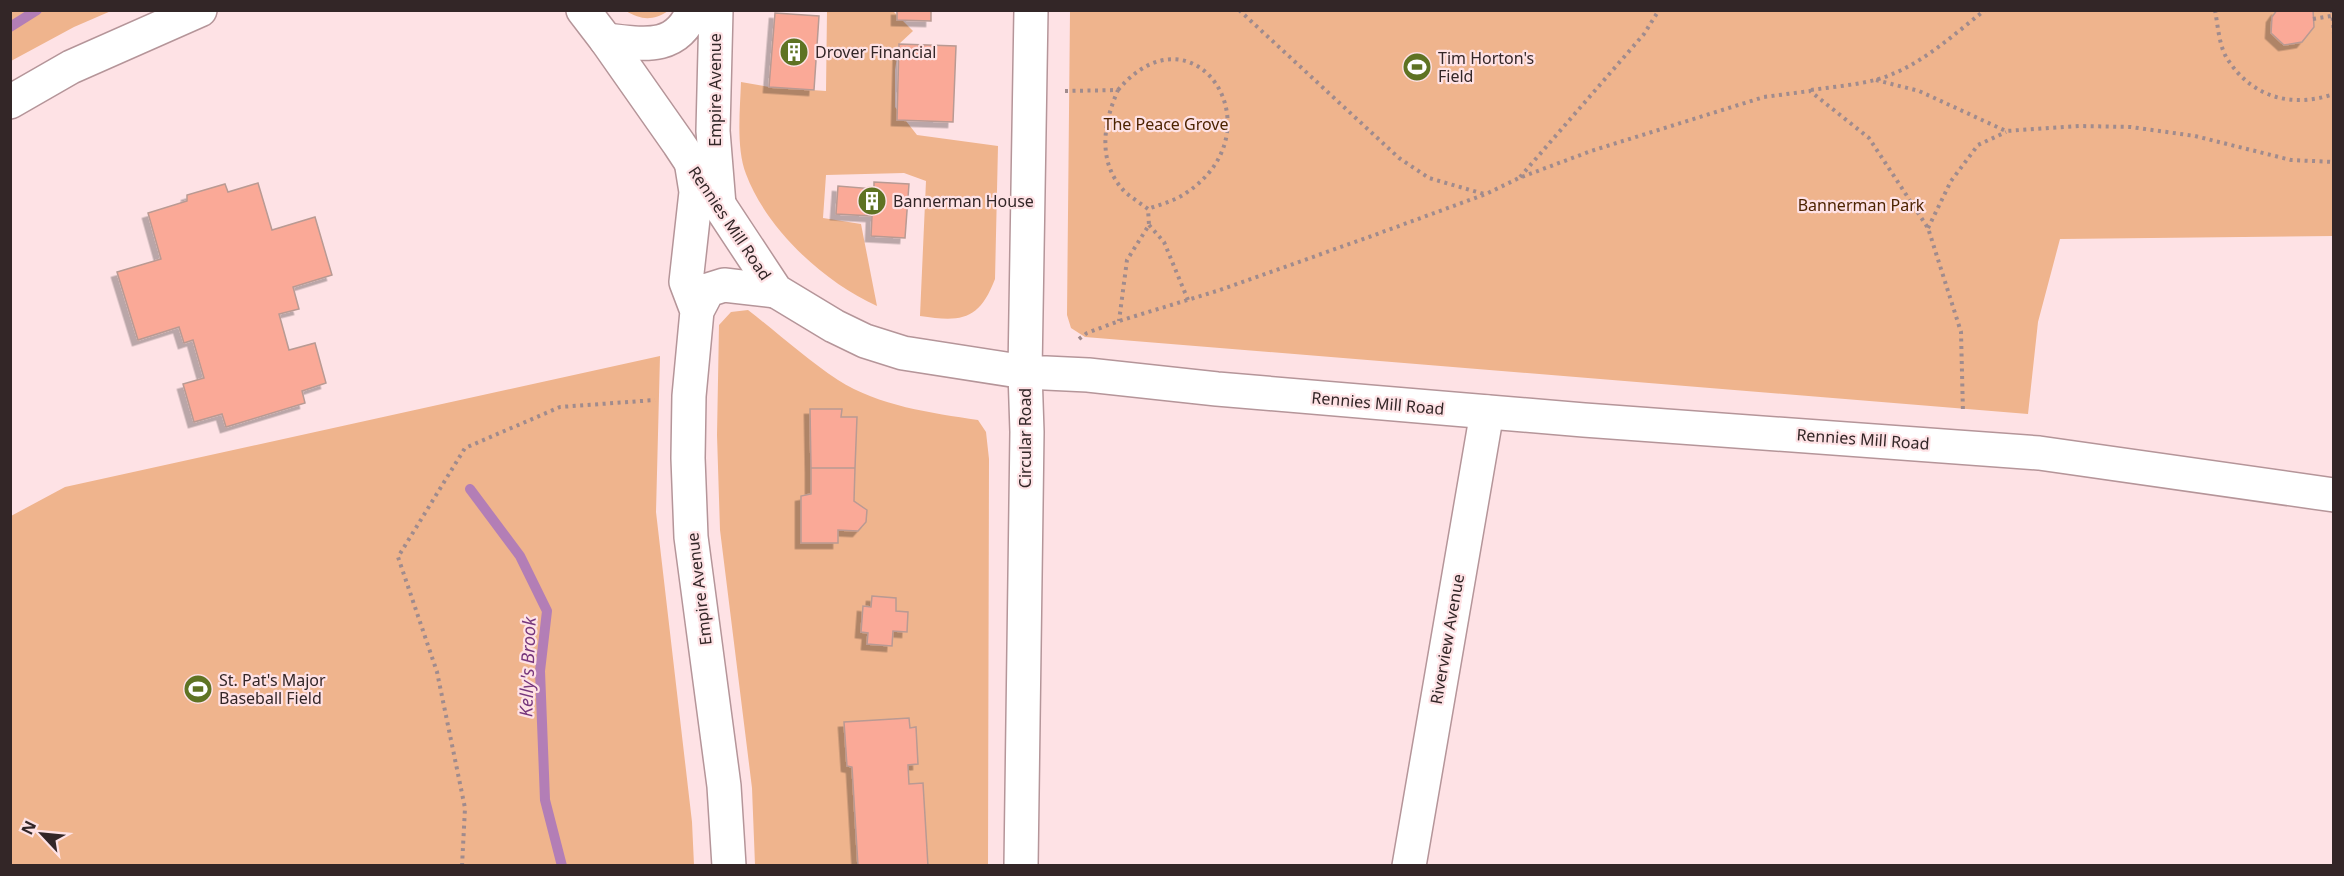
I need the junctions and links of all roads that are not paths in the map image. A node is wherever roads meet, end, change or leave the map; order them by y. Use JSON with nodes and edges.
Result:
{"nodes":[{"id":1,"x":200,"y":10,"type":"edge"},
{"id":2,"x":583,"y":10,"type":"edge"},
{"id":3,"x":693,"y":10,"type":"edge"},
{"id":4,"x":716,"y":10,"type":"edge"},
{"id":5,"x":1031,"y":10,"type":"edge"},
{"id":6,"x":606,"y":40,"type":"junction"},
{"id":7,"x":10,"y":102,"type":"edge"},
{"id":8,"x":692,"y":167,"type":"junction"},
{"id":9,"x":719,"y":205,"type":"junction"},
{"id":10,"x":776,"y":291,"type":"junction"},
{"id":11,"x":697,"y":311,"type":"junction"},
{"id":12,"x":1025,"y":372,"type":"junction"},
{"id":13,"x":1487,"y":412,"type":"junction"},
{"id":14,"x":2334,"y":495,"type":"edge"},
{"id":15,"x":729,"y":866,"type":"edge"},
{"id":16,"x":1021,"y":866,"type":"edge"},
{"id":17,"x":1409,"y":866,"type":"edge"}],
"edges":[{"from":1,"to":7,"type":"street"},
{"from":2,"to":6,"type":"street","name":"Rennies Mill Road"},
{"from":3,"to":6,"type":"street","name":"Empire Avenue"},
{"from":4,"to":9,"type":"street","name":"Empire Avenue"},
{"from":5,"to":12,"type":"street","name":"Circular Road"},
{"from":6,"to":8,"type":"street","name":"Rennies Mill Road"},
{"from":8,"to":9,"type":"street","name":"Rennies Mill Road"},
{"from":8,"to":11,"type":"street","name":"Empire Avenue"},
{"from":9,"to":10,"type":"street","name":"Rennies Mill Road"},
{"from":10,"to":11,"type":"street"},
{"from":10,"to":12,"type":"street","name":"Rennies Mill Road"},
{"from":11,"to":15,"type":"street","name":"Empire Avenue"},
{"from":12,"to":13,"type":"street","name":"Rennies Mill Road"},
{"from":12,"to":16,"type":"street","name":"Circular Road"},
{"from":13,"to":14,"type":"street","name":"Rennies Mill Road"},
{"from":13,"to":17,"type":"street","name":"Riverview Avenue"}]}
